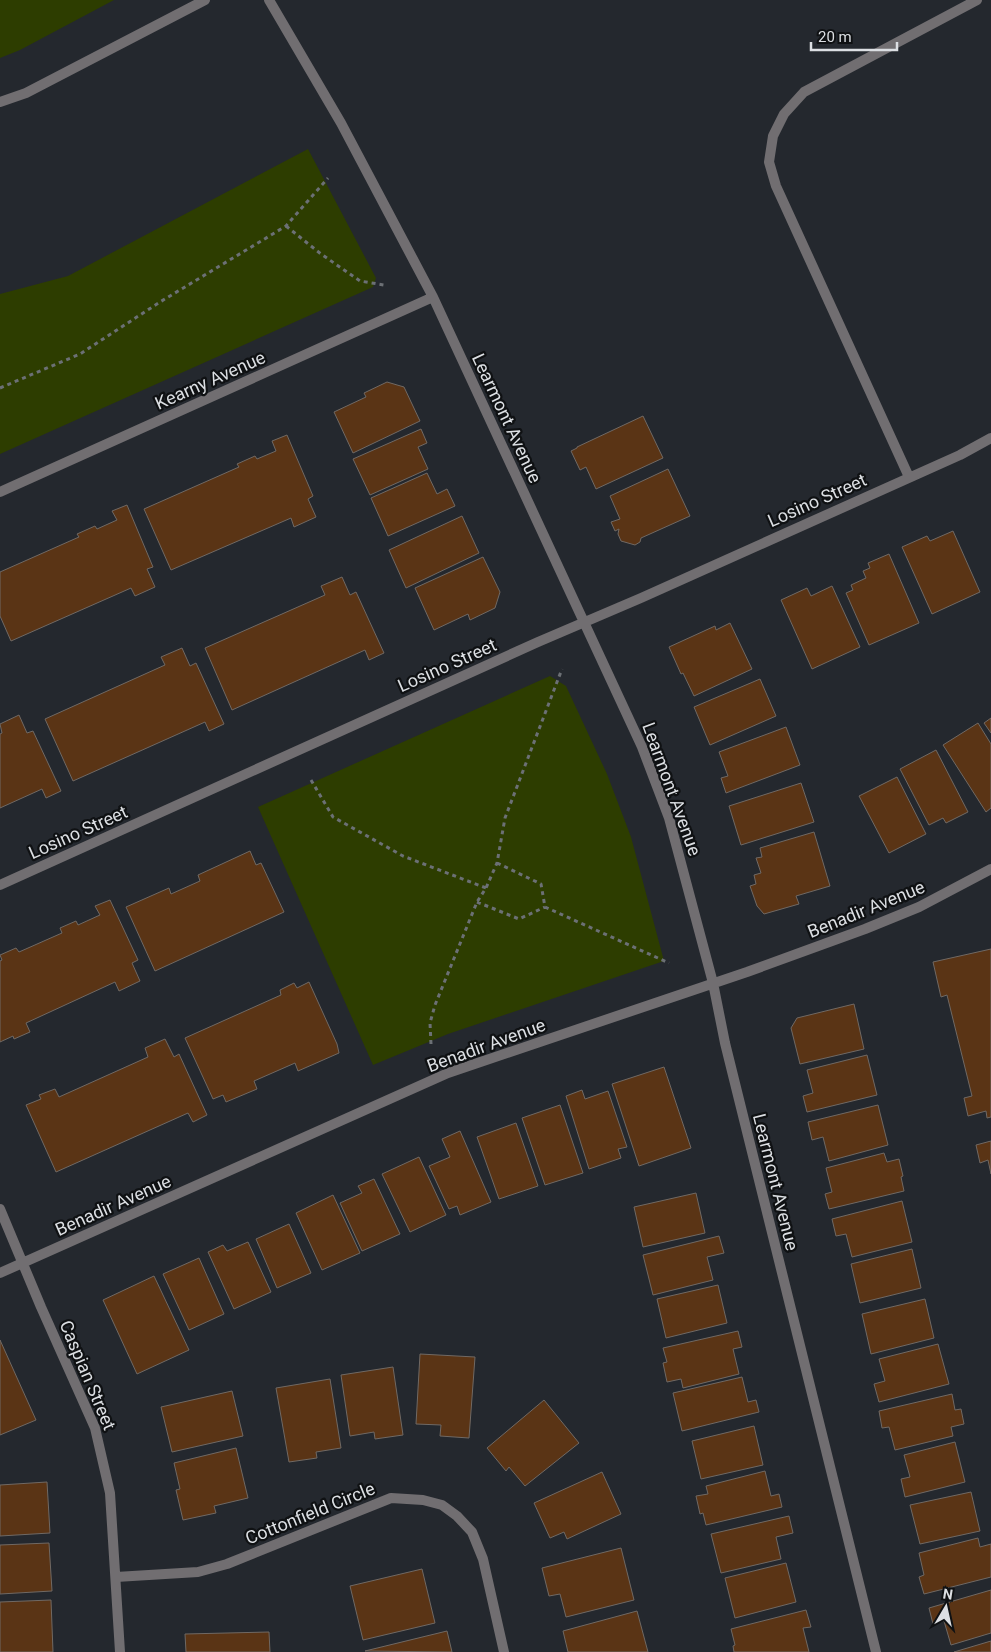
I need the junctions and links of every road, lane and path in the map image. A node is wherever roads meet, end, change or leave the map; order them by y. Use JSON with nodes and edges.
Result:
{"nodes":[{"id":1,"x":205,"y":0,"type":"edge"},
{"id":2,"x":269,"y":0,"type":"edge"},
{"id":3,"x":977,"y":0,"type":"edge"},
{"id":4,"x":0,"y":102,"type":"edge"},
{"id":5,"x":328,"y":178,"type":"dead end"},
{"id":6,"x":286,"y":226,"type":"junction"},
{"id":7,"x":384,"y":285,"type":"dead end"},
{"id":8,"x":433,"y":297,"type":"junction"},
{"id":9,"x":0,"y":388,"type":"edge"},
{"id":10,"x":991,"y":438,"type":"edge"},
{"id":11,"x":908,"y":477,"type":"junction"},
{"id":12,"x":0,"y":492,"type":"edge"},
{"id":13,"x":584,"y":623,"type":"junction"},
{"id":14,"x":562,"y":669,"type":"dead end"},
{"id":15,"x":311,"y":780,"type":"dead end"},
{"id":16,"x":497,"y":863,"type":"junction"},
{"id":17,"x":991,"y":869,"type":"edge"},
{"id":18,"x":0,"y":885,"type":"edge"},
{"id":19,"x":486,"y":888,"type":"junction"},
{"id":20,"x":477,"y":902,"type":"junction"},
{"id":21,"x":545,"y":906,"type":"junction"},
{"id":22,"x":669,"y":963,"type":"dead end"},
{"id":23,"x":714,"y":983,"type":"junction"},
{"id":24,"x":431,"y":1044,"type":"dead end"},
{"id":25,"x":0,"y":1209,"type":"edge"},
{"id":26,"x":23,"y":1262,"type":"junction"},
{"id":27,"x":0,"y":1273,"type":"edge"},
{"id":28,"x":116,"y":1576,"type":"junction"},
{"id":29,"x":120,"y":1652,"type":"edge"},
{"id":30,"x":504,"y":1652,"type":"edge"},
{"id":31,"x":876,"y":1652,"type":"edge"}],
"edges":[{"from":1,"to":4,"type":"street"},
{"from":2,"to":8,"type":"street","name":"Learmont Avenue"},
{"from":3,"to":11,"type":"street"},
{"from":5,"to":6,"type":"path"},
{"from":6,"to":7,"type":"path"},
{"from":6,"to":9,"type":"path"},
{"from":8,"to":12,"type":"street","name":"Kearny Avenue"},
{"from":8,"to":13,"type":"street","name":"Learmont Avenue"},
{"from":10,"to":11,"type":"street","name":"Losino Street"},
{"from":11,"to":13,"type":"street","name":"Losino Street"},
{"from":13,"to":18,"type":"street","name":"Losino Street"},
{"from":13,"to":23,"type":"street","name":"Learmont Avenue"},
{"from":14,"to":16,"type":"path"},
{"from":15,"to":19,"type":"path"},
{"from":16,"to":19,"type":"path"},
{"from":16,"to":21,"type":"path"},
{"from":17,"to":23,"type":"street","name":"Benadir Avenue"},
{"from":19,"to":20,"type":"path"},
{"from":20,"to":21,"type":"path"},
{"from":20,"to":24,"type":"path"},
{"from":21,"to":22,"type":"path"},
{"from":23,"to":26,"type":"street","name":"Benadir Avenue"},
{"from":23,"to":31,"type":"street","name":"Learmont Avenue"},
{"from":25,"to":26,"type":"street","name":"Caspian Street"},
{"from":26,"to":27,"type":"street","name":"Benadir Avenue"},
{"from":26,"to":28,"type":"street","name":"Caspian Street"},
{"from":28,"to":29,"type":"street","name":"Caspian Street"},
{"from":28,"to":30,"type":"street","name":"Cottonfield Circle"}]}
